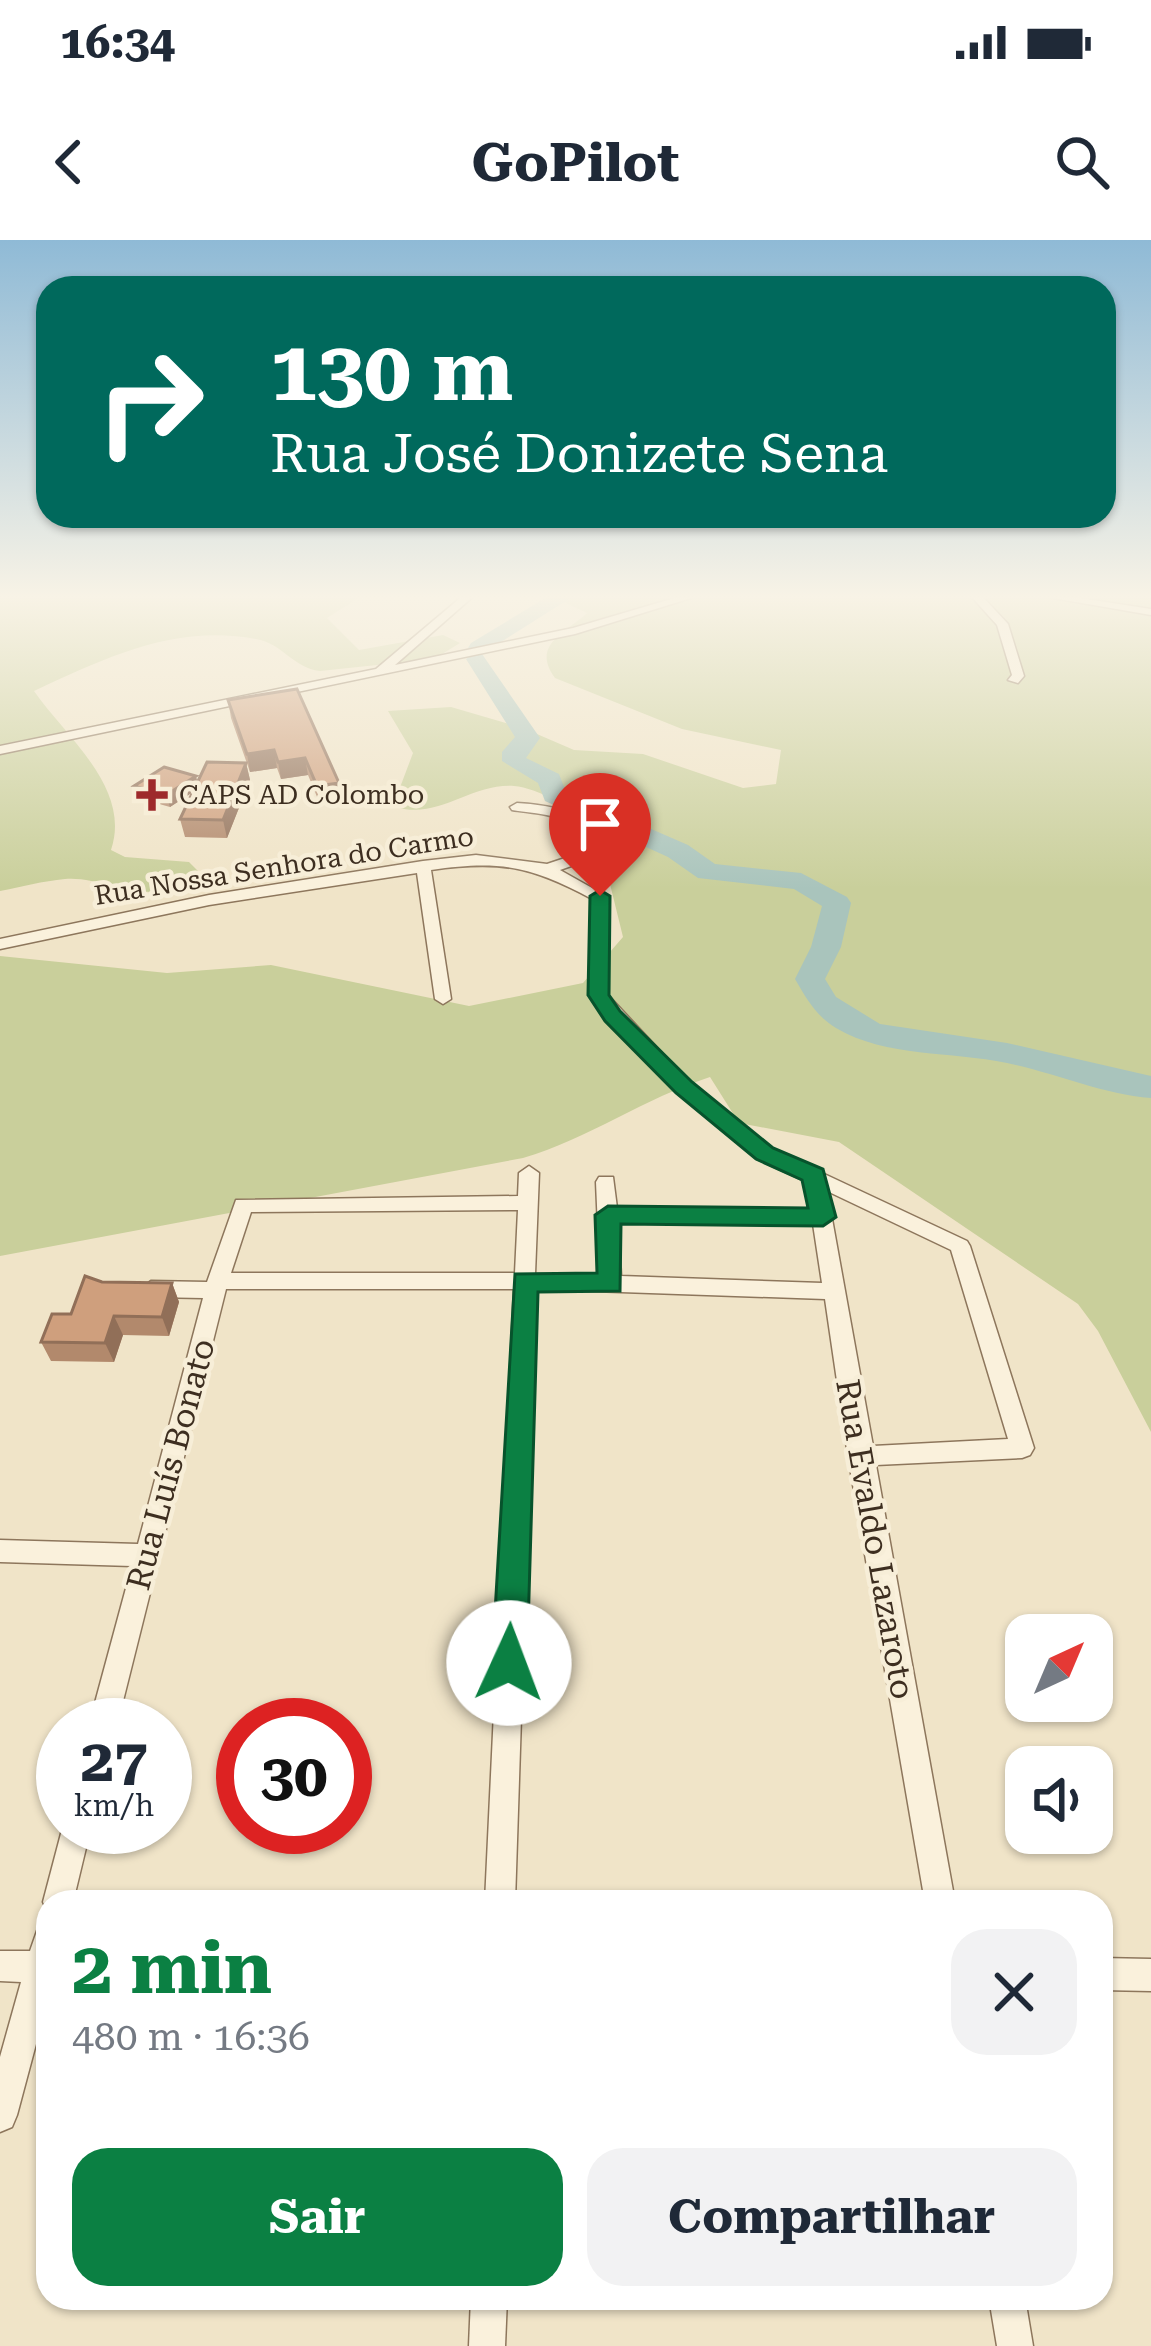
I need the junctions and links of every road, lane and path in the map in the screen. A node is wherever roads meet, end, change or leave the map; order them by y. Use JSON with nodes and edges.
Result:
{"nodes":[{"id":1,"x":283,"y":692,"type":"edge"},
{"id":2,"x":0,"y":750,"type":"edge"},
{"id":3,"x":517,"y":807,"type":"dead end"},
{"id":4,"x":423,"y":866,"type":"junction"},
{"id":5,"x":548,"y":869,"type":"junction"},
{"id":6,"x":0,"y":944,"type":"edge"},
{"id":7,"x":443,"y":999,"type":"dead end"},
{"id":8,"x":529,"y":1173,"type":"dead end"},
{"id":9,"x":814,"y":1175,"type":"junction"},
{"id":10,"x":607,"y":1182,"type":"dead end"},
{"id":11,"x":525,"y":1203,"type":"junction"},
{"id":12,"x":608,"y":1215,"type":"junction"},
{"id":13,"x":823,"y":1217,"type":"junction"},
{"id":14,"x":524,"y":1281,"type":"junction"},
{"id":15,"x":611,"y":1284,"type":"junction"},
{"id":16,"x":217,"y":1286,"type":"junction"},
{"id":17,"x":131,"y":1289,"type":"edge"},
{"id":18,"x":834,"y":1292,"type":"junction"},
{"id":19,"x":860,"y":1456,"type":"junction"},
{"id":20,"x":0,"y":1551,"type":"edge"},
{"id":21,"x":146,"y":1555,"type":"junction"},
{"id":22,"x":110,"y":1698,"type":"edge"},
{"id":23,"x":70,"y":1854,"type":"edge"},
{"id":24,"x":61,"y":1890,"type":"edge"},
{"id":25,"x":500,"y":1890,"type":"edge"},
{"id":26,"x":938,"y":1890,"type":"edge"},
{"id":27,"x":36,"y":1961,"type":"edge"},
{"id":28,"x":0,"y":1966,"type":"edge"},
{"id":29,"x":1113,"y":1974,"type":"edge"},
{"id":30,"x":1151,"y":1975,"type":"edge"},
{"id":31,"x":36,"y":1993,"type":"edge"},
{"id":32,"x":0,"y":2115,"type":"edge"},
{"id":33,"x":488,"y":2310,"type":"edge"},
{"id":34,"x":1009,"y":2310,"type":"edge"},
{"id":35,"x":487,"y":2346,"type":"edge"},
{"id":36,"x":1015,"y":2346,"type":"edge"}],
"edges":[{"from":1,"to":2,"type":"street"},
{"from":3,"to":5,"type":"street"},
{"from":4,"to":5,"type":"street","name":"Rua Nossa Senhora do Carmo"},
{"from":4,"to":6,"type":"street","name":"Rua Nossa Senhora do Carmo"},
{"from":4,"to":7,"type":"street"},
{"from":5,"to":9,"type":"street","name":"Rua Nossa Senhora do Carmo"},
{"from":8,"to":11,"type":"street"},
{"from":9,"to":13,"type":"street","name":"Rua Evaldo Lazaroto"},
{"from":9,"to":19,"type":"street","name":"Rua Nossa Senhora do Carmo"},
{"from":10,"to":12,"type":"street"},
{"from":11,"to":14,"type":"street"},
{"from":11,"to":16,"type":"street","name":"Rua Luís Bonato"},
{"from":12,"to":13,"type":"street"},
{"from":12,"to":15,"type":"street"},
{"from":13,"to":18,"type":"street","name":"Rua Evaldo Lazaroto"},
{"from":14,"to":15,"type":"street"},
{"from":14,"to":16,"type":"street"},
{"from":14,"to":25,"type":"street"},
{"from":15,"to":18,"type":"street"},
{"from":16,"to":17,"type":"street"},
{"from":16,"to":21,"type":"street","name":"Rua Luís Bonato"},
{"from":18,"to":19,"type":"street","name":"Rua Evaldo Lazaroto"},
{"from":19,"to":26,"type":"street","name":"Rua Evaldo Lazaroto"},
{"from":20,"to":21,"type":"street"},
{"from":21,"to":22,"type":"street","name":"Rua Luís Bonato"},
{"from":23,"to":24,"type":"street"},
{"from":27,"to":28,"type":"street"},
{"from":29,"to":30,"type":"street"},
{"from":31,"to":32,"type":"street"},
{"from":33,"to":35,"type":"street"},
{"from":34,"to":36,"type":"street"}]}
